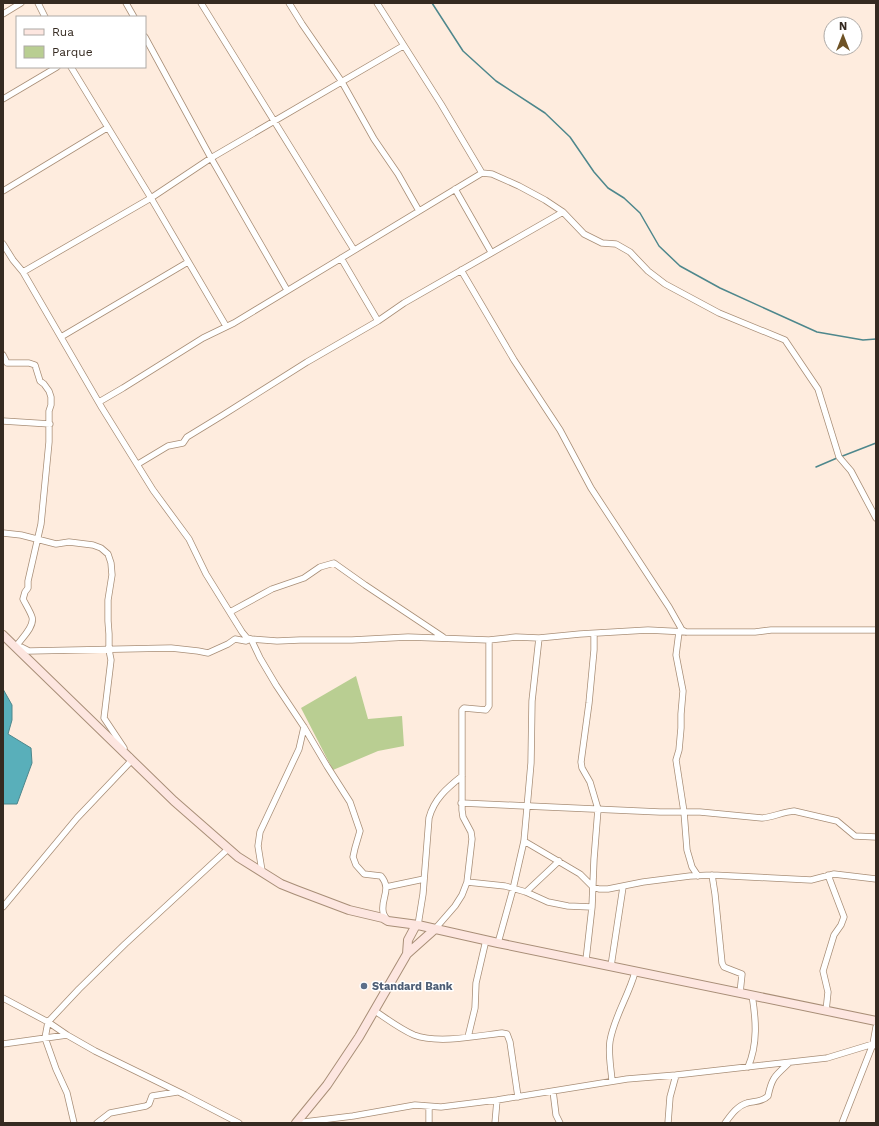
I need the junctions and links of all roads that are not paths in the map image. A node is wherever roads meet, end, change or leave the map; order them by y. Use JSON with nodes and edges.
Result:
{"nodes":[{"id":1,"x":22,"y":3,"type":"edge"},
{"id":2,"x":38,"y":3,"type":"edge"},
{"id":3,"x":126,"y":3,"type":"edge"},
{"id":4,"x":201,"y":3,"type":"edge"},
{"id":5,"x":289,"y":3,"type":"edge"},
{"id":6,"x":377,"y":3,"type":"edge"},
{"id":7,"x":3,"y":14,"type":"edge"},
{"id":8,"x":44,"y":16,"type":"edge"},
{"id":9,"x":133,"y":16,"type":"edge"},
{"id":10,"x":146,"y":39,"type":"edge"},
{"id":11,"x":403,"y":46,"type":"junction"},
{"id":12,"x":55,"y":68,"type":"edge"},
{"id":13,"x":71,"y":68,"type":"edge"},
{"id":14,"x":342,"y":82,"type":"junction"},
{"id":15,"x":3,"y":99,"type":"edge"},
{"id":16,"x":275,"y":122,"type":"junction"},
{"id":17,"x":107,"y":128,"type":"junction"},
{"id":18,"x":212,"y":158,"type":"junction"},
{"id":19,"x":482,"y":173,"type":"junction"},
{"id":20,"x":455,"y":189,"type":"junction"},
{"id":21,"x":3,"y":191,"type":"edge"},
{"id":22,"x":150,"y":198,"type":"junction"},
{"id":23,"x":419,"y":211,"type":"junction"},
{"id":24,"x":563,"y":212,"type":"junction"},
{"id":25,"x":3,"y":244,"type":"edge"},
{"id":26,"x":354,"y":250,"type":"junction"},
{"id":27,"x":491,"y":252,"type":"junction"},
{"id":28,"x":341,"y":258,"type":"junction"},
{"id":29,"x":188,"y":262,"type":"junction"},
{"id":30,"x":461,"y":270,"type":"junction"},
{"id":31,"x":23,"y":272,"type":"junction"},
{"id":32,"x":287,"y":290,"type":"junction"},
{"id":33,"x":378,"y":321,"type":"junction"},
{"id":34,"x":226,"y":326,"type":"junction"},
{"id":35,"x":61,"y":337,"type":"junction"},
{"id":36,"x":3,"y":355,"type":"edge"},
{"id":37,"x":99,"y":402,"type":"junction"},
{"id":38,"x":3,"y":421,"type":"edge"},
{"id":39,"x":50,"y":424,"type":"junction"},
{"id":40,"x":138,"y":464,"type":"junction"},
{"id":41,"x":876,"y":518,"type":"edge"},
{"id":42,"x":3,"y":533,"type":"edge"},
{"id":43,"x":38,"y":539,"type":"junction"},
{"id":44,"x":230,"y":612,"type":"junction"},
{"id":45,"x":876,"y":630,"type":"edge"},
{"id":46,"x":679,"y":632,"type":"junction"},
{"id":47,"x":686,"y":632,"type":"junction"},
{"id":48,"x":594,"y":634,"type":"junction"},
{"id":49,"x":3,"y":635,"type":"edge"},
{"id":50,"x":443,"y":637,"type":"junction"},
{"id":51,"x":540,"y":638,"type":"junction"},
{"id":52,"x":251,"y":639,"type":"junction"},
{"id":53,"x":489,"y":640,"type":"junction"},
{"id":54,"x":16,"y":646,"type":"junction"},
{"id":55,"x":109,"y":650,"type":"junction"},
{"id":56,"x":304,"y":727,"type":"junction"},
{"id":57,"x":132,"y":760,"type":"junction"},
{"id":58,"x":462,"y":776,"type":"junction"},
{"id":59,"x":461,"y":803,"type":"junction"},
{"id":60,"x":527,"y":805,"type":"junction"},
{"id":61,"x":598,"y":809,"type":"junction"},
{"id":62,"x":684,"y":812,"type":"junction"},
{"id":63,"x":876,"y":837,"type":"edge"},
{"id":64,"x":524,"y":841,"type":"junction"},
{"id":65,"x":228,"y":849,"type":"junction"},
{"id":66,"x":558,"y":861,"type":"junction"},
{"id":67,"x":262,"y":871,"type":"junction"},
{"id":68,"x":712,"y":875,"type":"junction"},
{"id":69,"x":828,"y":875,"type":"junction"},
{"id":70,"x":698,"y":876,"type":"junction"},
{"id":71,"x":424,"y":879,"type":"junction"},
{"id":72,"x":876,"y":879,"type":"edge"},
{"id":73,"x":467,"y":882,"type":"junction"},
{"id":74,"x":386,"y":887,"type":"junction"},
{"id":75,"x":593,"y":887,"type":"junction"},
{"id":76,"x":623,"y":887,"type":"junction"},
{"id":77,"x":514,"y":889,"type":"junction"},
{"id":78,"x":526,"y":892,"type":"junction"},
{"id":79,"x":3,"y":907,"type":"edge"},
{"id":80,"x":592,"y":907,"type":"junction"},
{"id":81,"x":388,"y":921,"type":"junction"},
{"id":82,"x":417,"y":925,"type":"junction"},
{"id":83,"x":435,"y":929,"type":"junction"},
{"id":84,"x":486,"y":940,"type":"junction"},
{"id":85,"x":498,"y":943,"type":"junction"},
{"id":86,"x":407,"y":954,"type":"junction"},
{"id":87,"x":586,"y":960,"type":"junction"},
{"id":88,"x":611,"y":966,"type":"junction"},
{"id":89,"x":635,"y":972,"type":"junction"},
{"id":90,"x":740,"y":993,"type":"junction"},
{"id":91,"x":752,"y":995,"type":"junction"},
{"id":92,"x":3,"y":998,"type":"edge"},
{"id":93,"x":375,"y":1011,"type":"junction"},
{"id":94,"x":826,"y":1011,"type":"junction"},
{"id":95,"x":876,"y":1021,"type":"edge"},
{"id":96,"x":48,"y":1022,"type":"junction"},
{"id":97,"x":876,"y":1027,"type":"edge"},
{"id":98,"x":67,"y":1035,"type":"junction"},
{"id":99,"x":468,"y":1037,"type":"junction"},
{"id":100,"x":46,"y":1038,"type":"junction"},
{"id":101,"x":3,"y":1044,"type":"edge"},
{"id":102,"x":874,"y":1045,"type":"edge"},
{"id":103,"x":789,"y":1063,"type":"junction"},
{"id":104,"x":748,"y":1067,"type":"junction"},
{"id":105,"x":676,"y":1075,"type":"junction"},
{"id":106,"x":612,"y":1081,"type":"junction"},
{"id":107,"x":553,"y":1091,"type":"junction"},
{"id":108,"x":178,"y":1092,"type":"junction"},
{"id":109,"x":518,"y":1097,"type":"junction"},
{"id":110,"x":497,"y":1100,"type":"junction"},
{"id":111,"x":429,"y":1107,"type":"junction"},
{"id":112,"x":74,"y":1123,"type":"edge"},
{"id":113,"x":97,"y":1123,"type":"edge"},
{"id":114,"x":239,"y":1123,"type":"edge"},
{"id":115,"x":296,"y":1123,"type":"edge"},
{"id":116,"x":429,"y":1123,"type":"edge"},
{"id":117,"x":495,"y":1123,"type":"edge"},
{"id":118,"x":560,"y":1123,"type":"edge"},
{"id":119,"x":668,"y":1123,"type":"edge"},
{"id":120,"x":725,"y":1123,"type":"edge"},
{"id":121,"x":842,"y":1123,"type":"edge"}],
"edges":[{"from":1,"to":7,"type":"street"},
{"from":2,"to":8,"type":"street"},
{"from":3,"to":9,"type":"street"},
{"from":4,"to":16,"type":"street"},
{"from":5,"to":14,"type":"street"},
{"from":6,"to":11,"type":"street"},
{"from":10,"to":18,"type":"street"},
{"from":11,"to":14,"type":"street"},
{"from":11,"to":19,"type":"street"},
{"from":12,"to":15,"type":"street"},
{"from":13,"to":17,"type":"street"},
{"from":14,"to":16,"type":"street"},
{"from":14,"to":23,"type":"street"},
{"from":16,"to":18,"type":"street"},
{"from":16,"to":26,"type":"street"},
{"from":17,"to":21,"type":"street"},
{"from":17,"to":22,"type":"street"},
{"from":18,"to":22,"type":"street"},
{"from":18,"to":32,"type":"street"},
{"from":19,"to":20,"type":"street"},
{"from":19,"to":24,"type":"street"},
{"from":20,"to":23,"type":"street"},
{"from":20,"to":27,"type":"street"},
{"from":22,"to":29,"type":"street"},
{"from":22,"to":31,"type":"street"},
{"from":23,"to":26,"type":"street"},
{"from":24,"to":27,"type":"street"},
{"from":24,"to":41,"type":"street"},
{"from":25,"to":31,"type":"street"},
{"from":26,"to":28,"type":"street"},
{"from":27,"to":30,"type":"street"},
{"from":28,"to":32,"type":"street"},
{"from":28,"to":33,"type":"street"},
{"from":29,"to":34,"type":"street"},
{"from":29,"to":35,"type":"street"},
{"from":30,"to":33,"type":"street"},
{"from":30,"to":47,"type":"street"},
{"from":31,"to":35,"type":"street"},
{"from":32,"to":34,"type":"street"},
{"from":33,"to":40,"type":"street"},
{"from":34,"to":37,"type":"street"},
{"from":35,"to":37,"type":"street"},
{"from":36,"to":39,"type":"street"},
{"from":37,"to":40,"type":"street"},
{"from":38,"to":39,"type":"street"},
{"from":39,"to":43,"type":"street"},
{"from":40,"to":44,"type":"street"},
{"from":42,"to":43,"type":"street"},
{"from":43,"to":54,"type":"street"},
{"from":43,"to":55,"type":"street"},
{"from":44,"to":50,"type":"street"},
{"from":44,"to":52,"type":"street"},
{"from":45,"to":47,"type":"street"},
{"from":46,"to":47,"type":"street"},
{"from":46,"to":48,"type":"street"},
{"from":46,"to":62,"type":"street"},
{"from":48,"to":51,"type":"street"},
{"from":48,"to":61,"type":"street"},
{"from":49,"to":54,"type":"main road"},
{"from":50,"to":52,"type":"street"},
{"from":50,"to":53,"type":"street"},
{"from":51,"to":53,"type":"street"},
{"from":51,"to":60,"type":"street"},
{"from":52,"to":55,"type":"street"},
{"from":52,"to":56,"type":"street"},
{"from":53,"to":58,"type":"street"},
{"from":54,"to":55,"type":"street"},
{"from":54,"to":57,"type":"main road"},
{"from":55,"to":57,"type":"street"},
{"from":56,"to":67,"type":"street"},
{"from":56,"to":74,"type":"street"},
{"from":57,"to":65,"type":"main road"},
{"from":57,"to":79,"type":"street"},
{"from":58,"to":59,"type":"street"},
{"from":58,"to":71,"type":"street"},
{"from":59,"to":60,"type":"street"},
{"from":59,"to":73,"type":"street"},
{"from":60,"to":61,"type":"street"},
{"from":60,"to":64,"type":"street"},
{"from":61,"to":62,"type":"street"},
{"from":61,"to":75,"type":"street"},
{"from":62,"to":63,"type":"street"},
{"from":62,"to":70,"type":"street"},
{"from":64,"to":66,"type":"street"},
{"from":64,"to":77,"type":"street"},
{"from":65,"to":67,"type":"main road"},
{"from":65,"to":96,"type":"street"},
{"from":66,"to":75,"type":"street"},
{"from":66,"to":78,"type":"street"},
{"from":67,"to":81,"type":"main road"},
{"from":68,"to":69,"type":"street"},
{"from":68,"to":70,"type":"street"},
{"from":68,"to":90,"type":"street"},
{"from":69,"to":72,"type":"street"},
{"from":69,"to":94,"type":"street"},
{"from":70,"to":76,"type":"street"},
{"from":71,"to":74,"type":"street"},
{"from":71,"to":82,"type":"street"},
{"from":73,"to":77,"type":"street"},
{"from":73,"to":83,"type":"street"},
{"from":74,"to":81,"type":"street"},
{"from":75,"to":76,"type":"street"},
{"from":75,"to":80,"type":"street"},
{"from":76,"to":88,"type":"street"},
{"from":77,"to":78,"type":"street"},
{"from":77,"to":85,"type":"street"},
{"from":78,"to":80,"type":"street"},
{"from":80,"to":87,"type":"street"},
{"from":81,"to":82,"type":"main road"},
{"from":82,"to":83,"type":"main road"},
{"from":82,"to":86,"type":"main road"},
{"from":83,"to":84,"type":"main road"},
{"from":83,"to":86,"type":"main road"},
{"from":84,"to":85,"type":"main road"},
{"from":84,"to":99,"type":"street"},
{"from":85,"to":87,"type":"main road"},
{"from":86,"to":93,"type":"main road"},
{"from":87,"to":88,"type":"main road"},
{"from":88,"to":89,"type":"main road"},
{"from":89,"to":90,"type":"main road"},
{"from":89,"to":106,"type":"street"},
{"from":90,"to":91,"type":"main road"},
{"from":91,"to":94,"type":"main road"},
{"from":91,"to":104,"type":"street"},
{"from":92,"to":96,"type":"street"},
{"from":93,"to":99,"type":"street"},
{"from":93,"to":115,"type":"main road"},
{"from":94,"to":95,"type":"main road"},
{"from":96,"to":98,"type":"street"},
{"from":96,"to":100,"type":"street"},
{"from":97,"to":102,"type":"street"},
{"from":98,"to":100,"type":"street"},
{"from":98,"to":108,"type":"street"},
{"from":99,"to":109,"type":"street"},
{"from":100,"to":101,"type":"street"},
{"from":100,"to":112,"type":"street"},
{"from":102,"to":103,"type":"street"},
{"from":102,"to":121,"type":"street"},
{"from":103,"to":104,"type":"street"},
{"from":103,"to":120,"type":"street"},
{"from":104,"to":105,"type":"street"},
{"from":105,"to":106,"type":"street"},
{"from":105,"to":119,"type":"street"},
{"from":106,"to":107,"type":"street"},
{"from":107,"to":109,"type":"street"},
{"from":107,"to":118,"type":"street"},
{"from":108,"to":113,"type":"street"},
{"from":108,"to":114,"type":"street"},
{"from":109,"to":110,"type":"street"},
{"from":110,"to":111,"type":"street"},
{"from":110,"to":117,"type":"street"},
{"from":111,"to":115,"type":"street"},
{"from":111,"to":116,"type":"street"}]}
